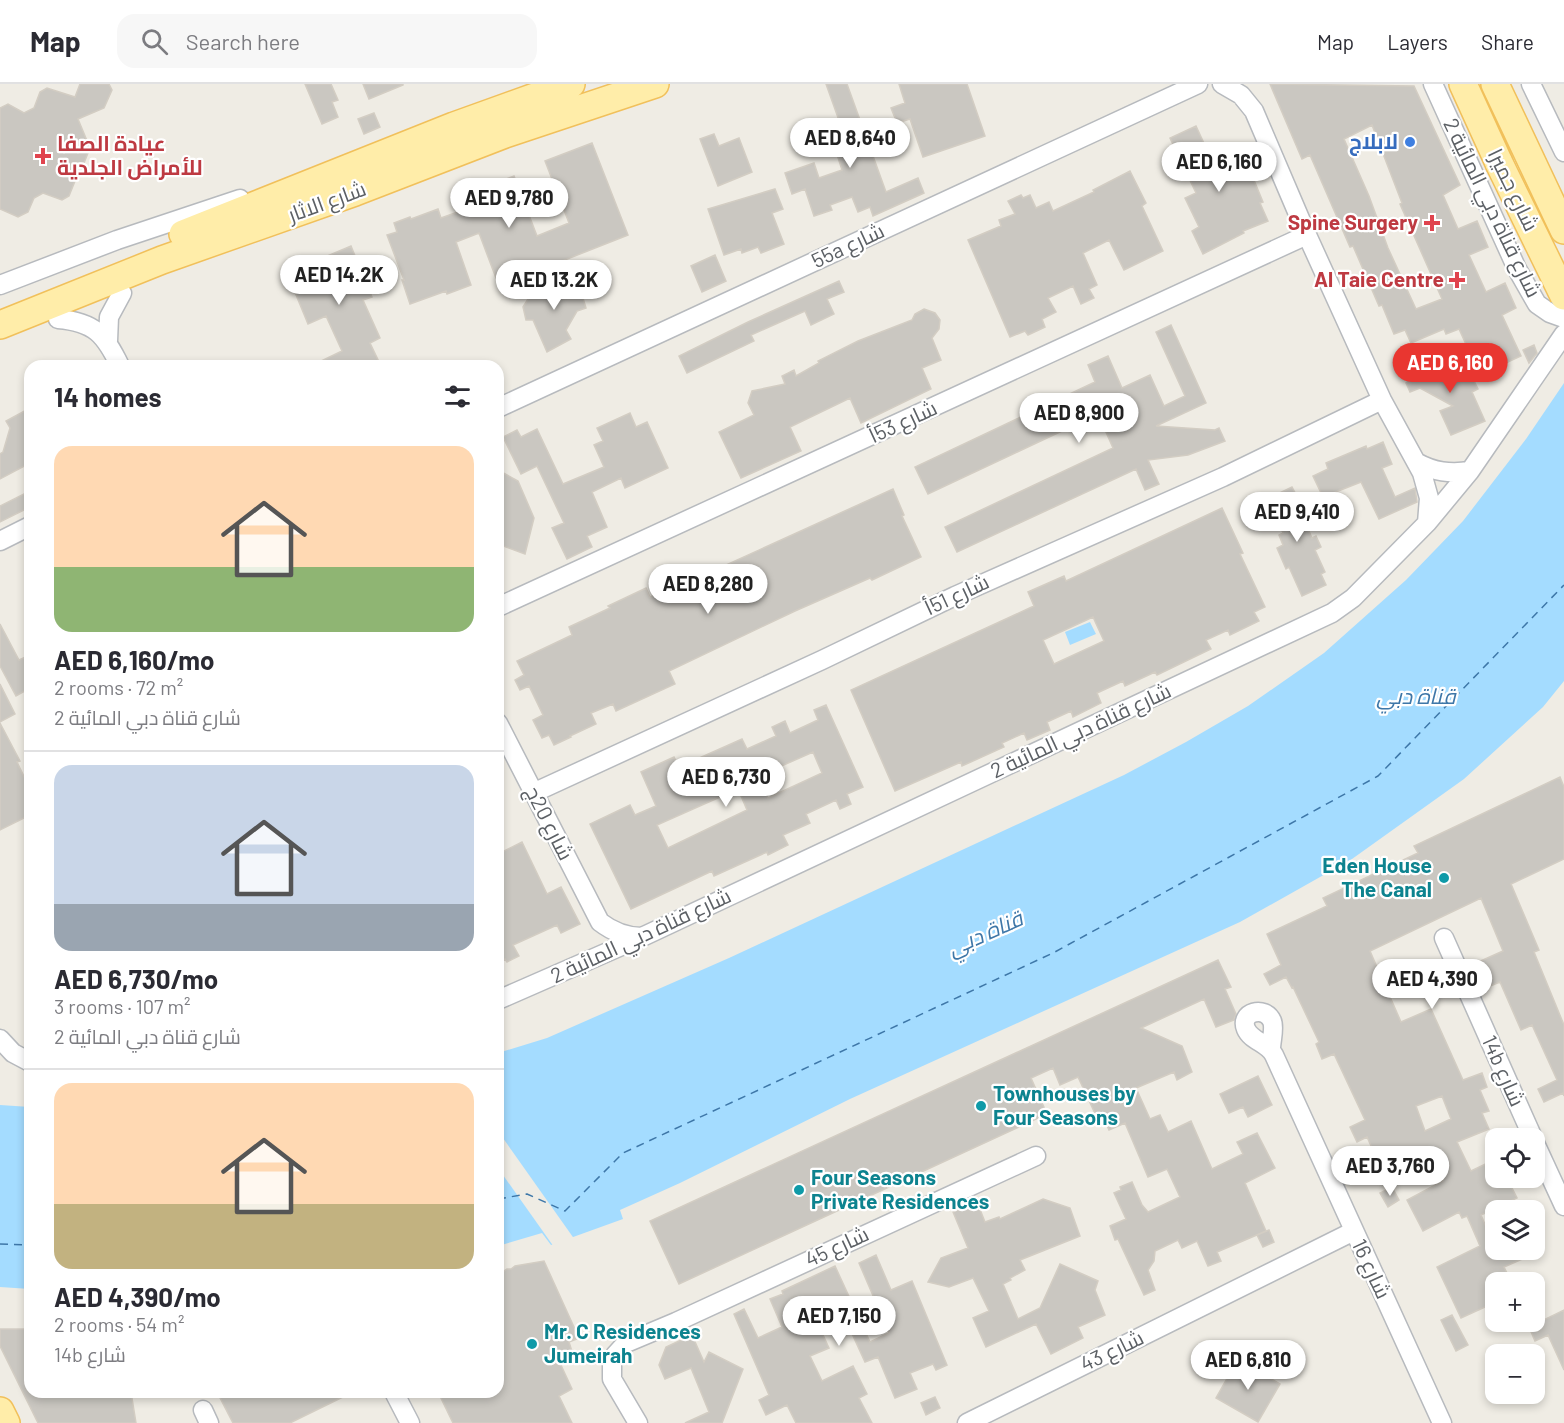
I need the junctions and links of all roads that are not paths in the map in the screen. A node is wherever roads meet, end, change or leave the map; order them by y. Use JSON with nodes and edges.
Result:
{"nodes":[{"id":1,"x":1198,"y":84,"type":"edge"},
{"id":2,"x":1433,"y":84,"type":"edge"},
{"id":3,"x":1462,"y":84,"type":"edge"},
{"id":4,"x":1495,"y":84,"type":"edge"},
{"id":5,"x":1531,"y":84,"type":"edge"},
{"id":6,"x":647,"y":85,"type":"edge"},
{"id":7,"x":560,"y":86,"type":"edge"},
{"id":8,"x":1230,"y":86,"type":"edge"},
{"id":9,"x":603,"y":93,"type":"edge"},
{"id":10,"x":1564,"y":152,"type":"edge"},
{"id":11,"x":311,"y":184,"type":"junction"},
{"id":12,"x":277,"y":219,"type":"junction"},
{"id":13,"x":1564,"y":230,"type":"edge"},
{"id":14,"x":1307,"y":236,"type":"junction"},
{"id":15,"x":1517,"y":269,"type":"junction"},
{"id":16,"x":1564,"y":279,"type":"edge"},
{"id":17,"x":0,"y":285,"type":"edge"},
{"id":18,"x":122,"y":293,"type":"junction"},
{"id":19,"x":1564,"y":296,"type":"edge"},
{"id":20,"x":0,"y":306,"type":"edge"},
{"id":21,"x":1564,"y":318,"type":"edge"},
{"id":22,"x":58,"y":319,"type":"junction"},
{"id":23,"x":0,"y":325,"type":"edge"},
{"id":24,"x":1564,"y":334,"type":"edge"},
{"id":25,"x":108,"y":341,"type":"junction"},
{"id":26,"x":0,"y":342,"type":"edge"},
{"id":27,"x":117,"y":360,"type":"edge"},
{"id":28,"x":1382,"y":400,"type":"junction"},
{"id":29,"x":504,"y":405,"type":"edge"},
{"id":30,"x":1416,"y":462,"type":"junction"},
{"id":31,"x":1470,"y":471,"type":"junction"},
{"id":32,"x":1427,"y":523,"type":"junction"},
{"id":33,"x":24,"y":529,"type":"edge"},
{"id":34,"x":0,"y":541,"type":"edge"},
{"id":35,"x":504,"y":604,"type":"edge"},
{"id":36,"x":504,"y":735,"type":"edge"},
{"id":37,"x":533,"y":793,"type":"junction"},
{"id":38,"x":600,"y":922,"type":"junction"},
{"id":39,"x":642,"y":937,"type":"junction"},
{"id":40,"x":1444,"y":938,"type":"dead end"},
{"id":41,"x":588,"y":962,"type":"junction"},
{"id":42,"x":504,"y":997,"type":"edge"},
{"id":43,"x":0,"y":1039,"type":"edge"},
{"id":44,"x":1270,"y":1049,"type":"dead end"},
{"id":45,"x":24,"y":1059,"type":"edge"},
{"id":46,"x":1529,"y":1128,"type":"edge"},
{"id":47,"x":1036,"y":1156,"type":"dead end"},
{"id":48,"x":1545,"y":1164,"type":"edge"},
{"id":49,"x":1564,"y":1206,"type":"edge"},
{"id":50,"x":1354,"y":1231,"type":"junction"},
{"id":51,"x":397,"y":1398,"type":"edge"},
{"id":52,"x":0,"y":1411,"type":"edge"},
{"id":53,"x":6,"y":1423,"type":"edge"},
{"id":54,"x":410,"y":1423,"type":"edge"},
{"id":55,"x":638,"y":1423,"type":"edge"},
{"id":56,"x":967,"y":1423,"type":"edge"},
{"id":57,"x":1442,"y":1423,"type":"edge"}],
"edges":[{"from":1,"to":29,"type":"street","name":"55a شارع"},
{"from":2,"to":15,"type":"street","name":"شارع قناة دبي المائية 2"},
{"from":3,"to":19,"type":"main road","name":"شارع جميرا","bridge":true},
{"from":4,"to":13,"type":"main road","name":"شارع جميرا"},
{"from":5,"to":10,"type":"street"},
{"from":6,"to":9,"type":"main road","name":"شارع الاثار"},
{"from":7,"to":11,"type":"main road","name":"شارع الاثار"},
{"from":8,"to":14,"type":"street"},
{"from":9,"to":12,"type":"main road","name":"شارع الاثار"},
{"from":11,"to":17,"type":"street"},
{"from":11,"to":20,"type":"main road","name":"شارع الاثار"},
{"from":12,"to":18,"type":"main road"},
{"from":12,"to":23,"type":"main road","name":"شارع الاثار"},
{"from":14,"to":28,"type":"street"},
{"from":14,"to":35,"type":"street","name":"شارع 53أ"},
{"from":15,"to":16,"type":"street"},
{"from":15,"to":21,"type":"street","name":"شارع قناة دبي المائية 2"},
{"from":18,"to":22,"type":"main road"},
{"from":18,"to":25,"type":"street"},
{"from":22,"to":25,"type":"street"},
{"from":22,"to":26,"type":"main road"},
{"from":24,"to":31,"type":"street","name":"شارع قناة دبي المائية 2"},
{"from":25,"to":27,"type":"street"},
{"from":28,"to":30,"type":"street"},
{"from":28,"to":37,"type":"street","name":"شارع 51أ"},
{"from":30,"to":31,"type":"street"},
{"from":30,"to":32,"type":"street"},
{"from":31,"to":32,"type":"street","name":"شارع قناة دبي المائية 2"},
{"from":32,"to":39,"type":"street","name":"شارع قناة دبي المائية 2"},
{"from":33,"to":34,"type":"street"},
{"from":36,"to":37,"type":"street","name":"شارع 20ج"},
{"from":37,"to":38,"type":"street","name":"شارع 20ج"},
{"from":38,"to":39,"type":"street"},
{"from":38,"to":41,"type":"street"},
{"from":39,"to":41,"type":"street","name":"شارع قناة دبي المائية 2"},
{"from":40,"to":46,"type":"street","name":"14b شارع"},
{"from":41,"to":42,"type":"street","name":"شارع قناة دبي المائية 2"},
{"from":43,"to":45,"type":"street"},
{"from":44,"to":50,"type":"street","name":"شارع 16"},
{"from":47,"to":55,"type":"street","name":"شارع 45"},
{"from":48,"to":49,"type":"street","name":"14b شارع"},
{"from":50,"to":56,"type":"street","name":"شارع 43"},
{"from":50,"to":57,"type":"street","name":"شارع 16"},
{"from":51,"to":54,"type":"street"},
{"from":52,"to":53,"type":"main road"}]}
